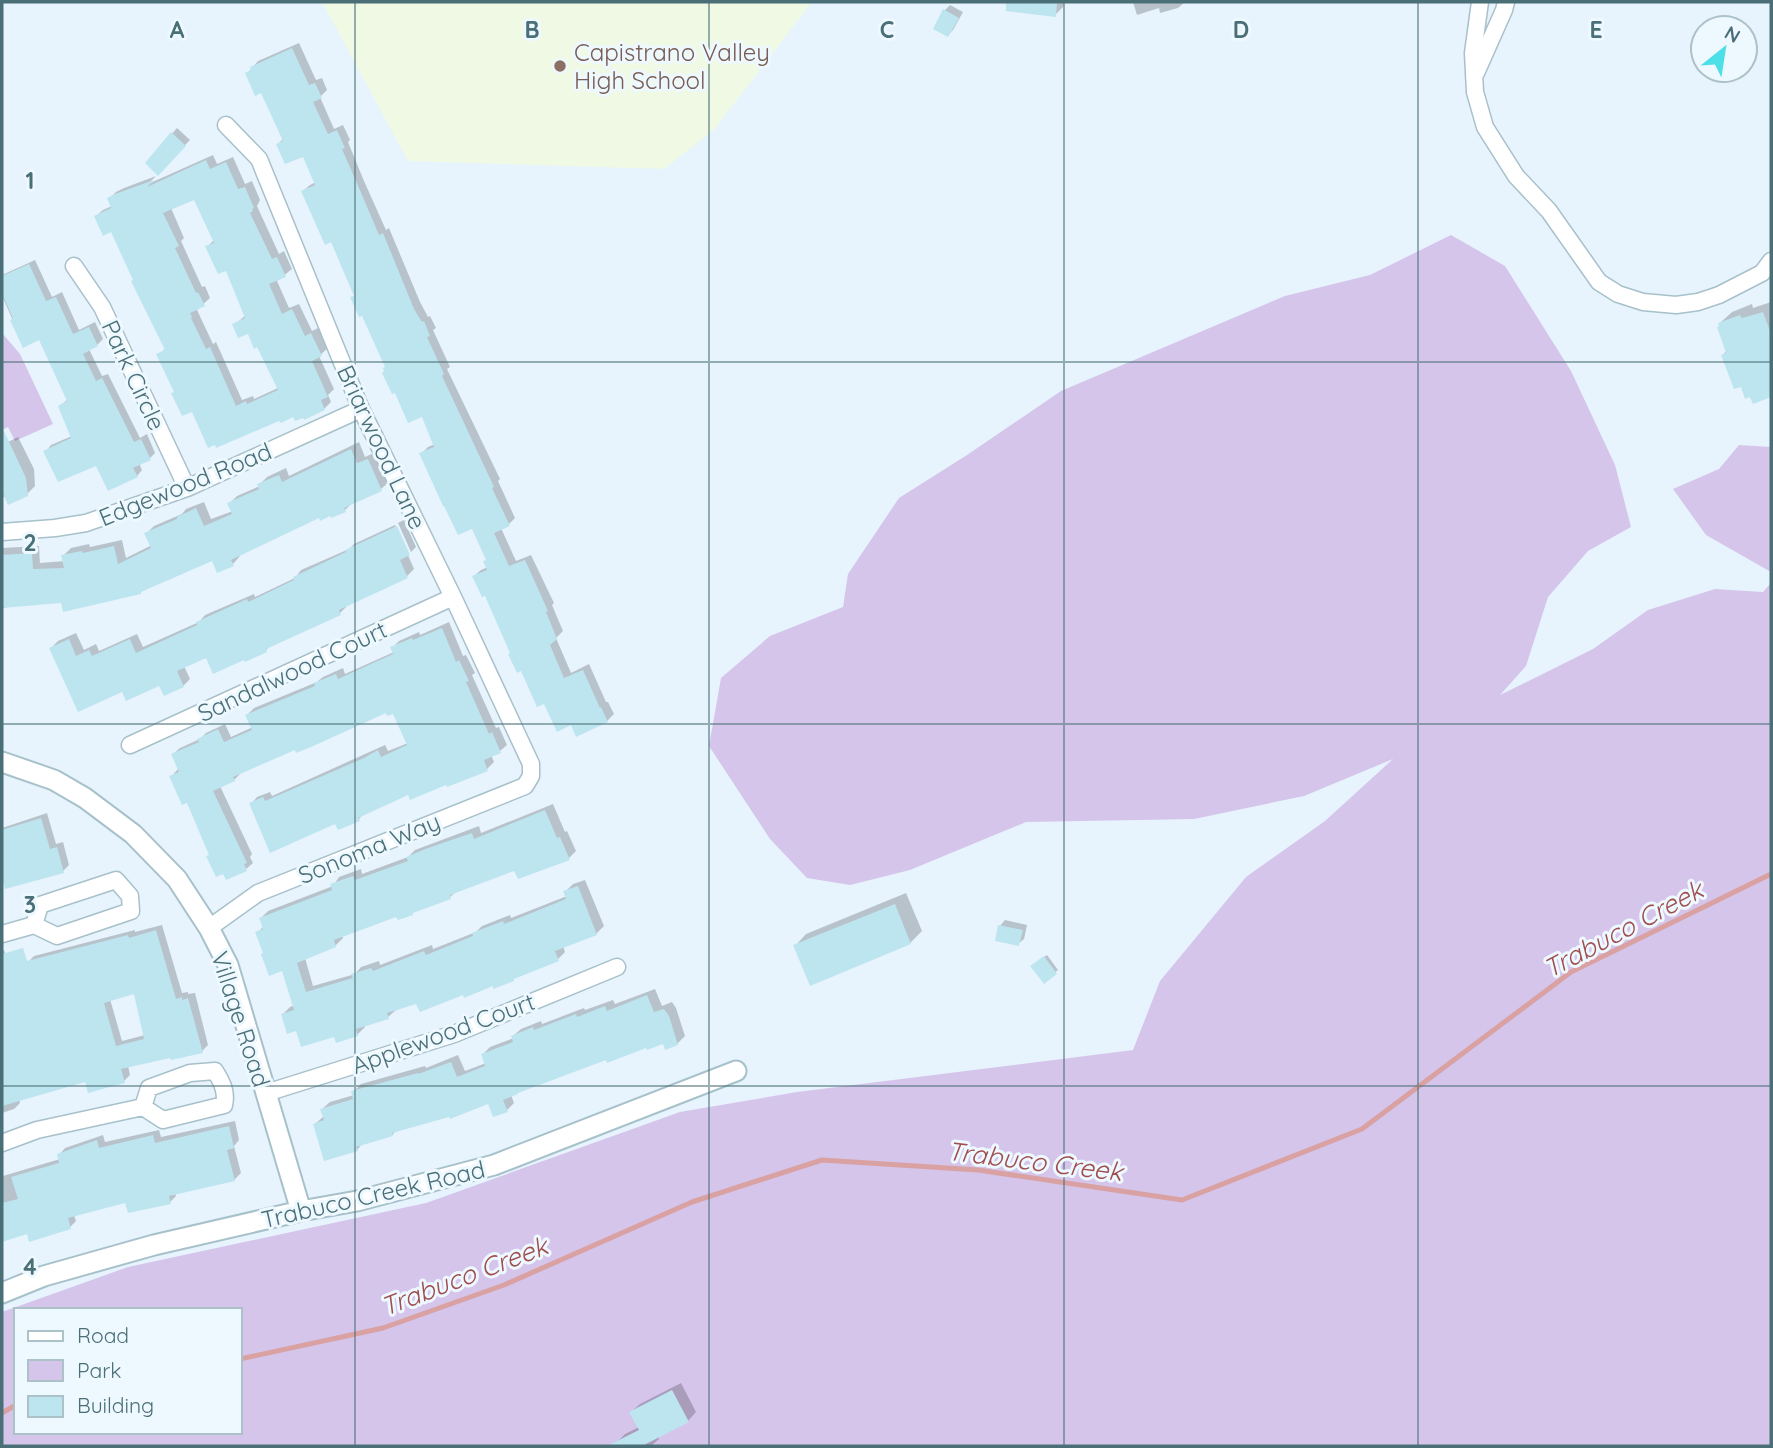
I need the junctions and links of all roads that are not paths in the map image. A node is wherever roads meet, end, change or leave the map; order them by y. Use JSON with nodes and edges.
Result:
{"nodes":[{"id":1,"x":1480,"y":2,"type":"edge"},
{"id":2,"x":1506,"y":2,"type":"edge"},
{"id":3,"x":1474,"y":78,"type":"junction"},
{"id":4,"x":226,"y":125,"type":"dead end"},
{"id":5,"x":1771,"y":261,"type":"edge"},
{"id":6,"x":74,"y":266,"type":"dead end"},
{"id":7,"x":361,"y":408,"type":"junction"},
{"id":8,"x":187,"y":488,"type":"junction"},
{"id":9,"x":2,"y":532,"type":"edge"},
{"id":10,"x":453,"y":597,"type":"junction"},
{"id":11,"x":130,"y":745,"type":"dead end"},
{"id":12,"x":2,"y":762,"type":"edge"},
{"id":13,"x":531,"y":776,"type":"joint"},
{"id":14,"x":34,"y":925,"type":"junction"},
{"id":15,"x":209,"y":928,"type":"junction"},
{"id":16,"x":2,"y":934,"type":"edge"},
{"id":17,"x":617,"y":967,"type":"dead end"},
{"id":18,"x":736,"y":1071,"type":"dead end"},
{"id":19,"x":266,"y":1093,"type":"junction"},
{"id":20,"x":143,"y":1107,"type":"junction"},
{"id":21,"x":2,"y":1143,"type":"edge"},
{"id":22,"x":301,"y":1211,"type":"junction"},
{"id":23,"x":2,"y":1293,"type":"edge"}],
"edges":[{"from":1,"to":3,"type":"street"},
{"from":2,"to":3,"type":"street"},
{"from":3,"to":5,"type":"street"},
{"from":4,"to":7,"type":"street","name":"Briarwood Lane"},
{"from":6,"to":8,"type":"street","name":"Park Circle"},
{"from":7,"to":8,"type":"street","name":"Edgewood Road"},
{"from":7,"to":10,"type":"street","name":"Briarwood Lane"},
{"from":8,"to":9,"type":"street","name":"Edgewood Road"},
{"from":10,"to":11,"type":"street","name":"Sandalwood Court"},
{"from":10,"to":13,"type":"street","name":"Briarwood Lane"},
{"from":12,"to":15,"type":"street","name":"Village Road"},
{"from":13,"to":15,"type":"street","name":"Sonoma Way"},
{"from":14,"to":14,"type":"street"},
{"from":14,"to":16,"type":"street"},
{"from":15,"to":19,"type":"street","name":"Village Road"},
{"from":17,"to":19,"type":"street","name":"Applewood Court"},
{"from":18,"to":22,"type":"street","name":"Trabuco Creek Road"},
{"from":19,"to":22,"type":"street","name":"Village Road"},
{"from":20,"to":20,"type":"street"},
{"from":20,"to":21,"type":"street"},
{"from":22,"to":23,"type":"street","name":"Trabuco Creek Road"}]}
